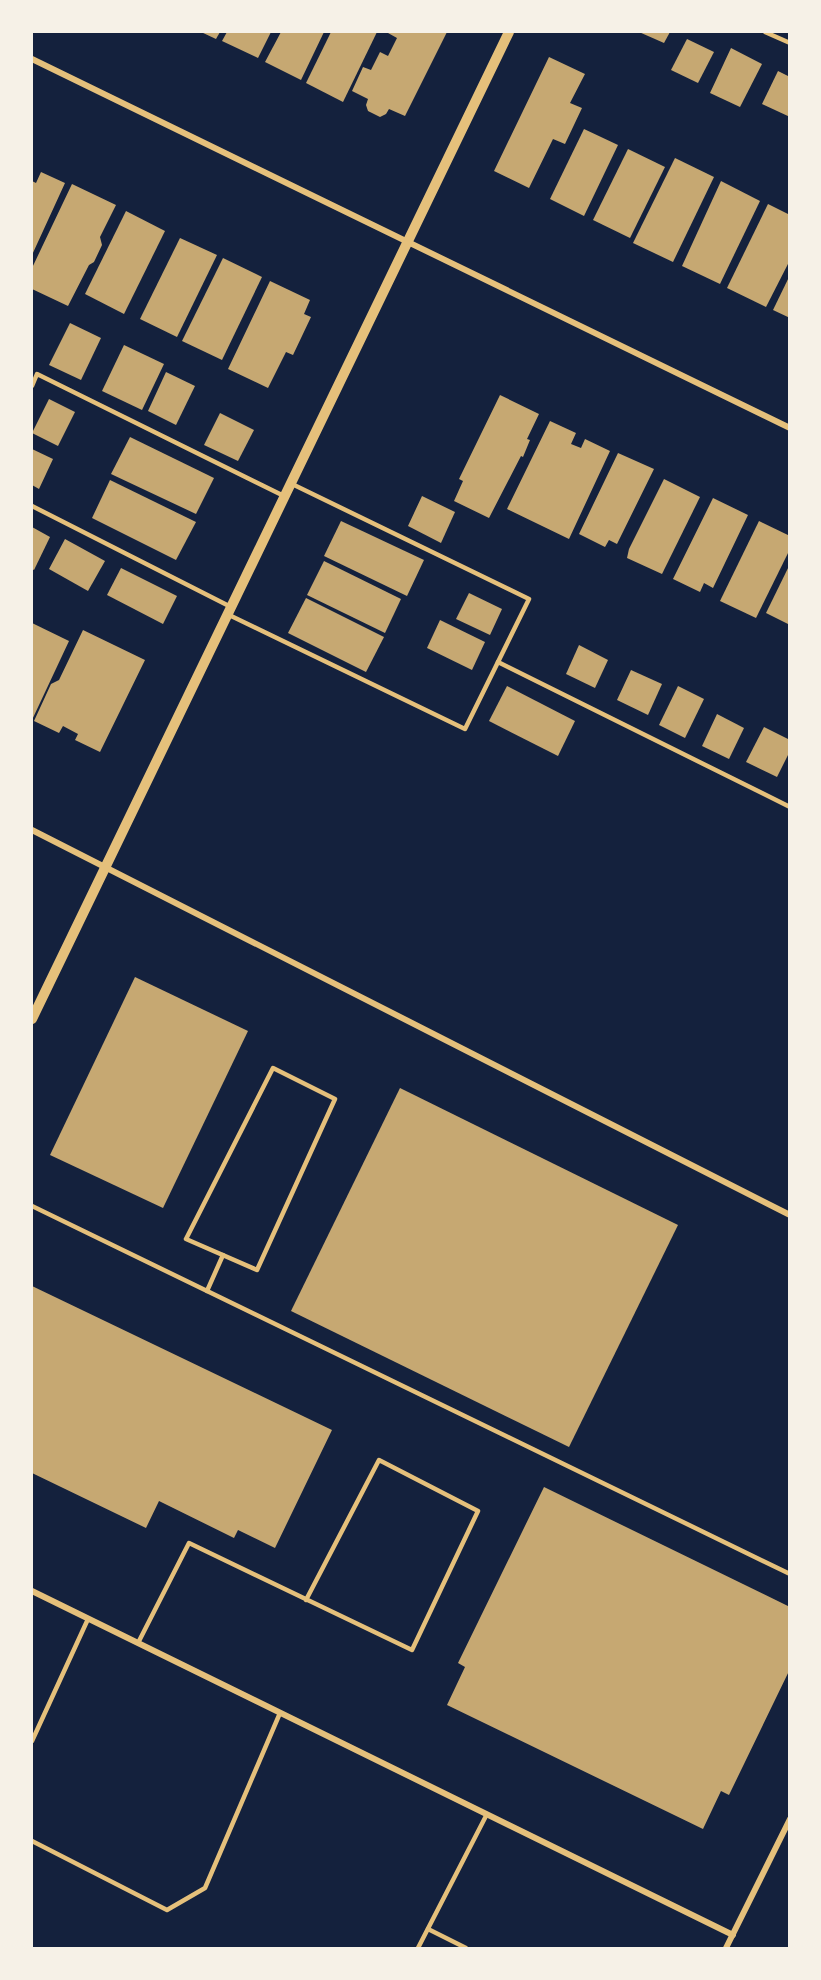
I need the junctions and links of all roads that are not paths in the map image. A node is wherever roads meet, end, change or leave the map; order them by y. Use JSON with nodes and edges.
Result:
{"nodes":[{"id":1,"x":509,"y":32,"type":"edge"},
{"id":2,"x":765,"y":32,"type":"edge"},
{"id":3,"x":789,"y":44,"type":"edge"},
{"id":4,"x":32,"y":59,"type":"edge"},
{"id":5,"x":407,"y":242,"type":"junction"},
{"id":6,"x":32,"y":386,"type":"edge"},
{"id":7,"x":789,"y":428,"type":"edge"},
{"id":8,"x":290,"y":484,"type":"junction"},
{"id":9,"x":284,"y":496,"type":"junction"},
{"id":10,"x":32,"y":506,"type":"edge"},
{"id":11,"x":229,"y":610,"type":"junction"},
{"id":12,"x":498,"y":662,"type":"junction"},
{"id":13,"x":789,"y":807,"type":"edge"},
{"id":14,"x":32,"y":830,"type":"edge"},
{"id":15,"x":105,"y":867,"type":"junction"},
{"id":16,"x":32,"y":1019,"type":"edge"},
{"id":17,"x":32,"y":1206,"type":"edge"},
{"id":18,"x":789,"y":1215,"type":"edge"},
{"id":19,"x":223,"y":1255,"type":"junction"},
{"id":20,"x":207,"y":1291,"type":"junction"},
{"id":21,"x":789,"y":1574,"type":"edge"},
{"id":22,"x":32,"y":1591,"type":"edge"},
{"id":23,"x":306,"y":1600,"type":"junction"},
{"id":24,"x":88,"y":1619,"type":"junction"},
{"id":25,"x":138,"y":1643,"type":"junction"},
{"id":26,"x":280,"y":1713,"type":"junction"},
{"id":27,"x":32,"y":1741,"type":"edge"},
{"id":28,"x":487,"y":1814,"type":"junction"},
{"id":29,"x":789,"y":1819,"type":"edge"},
{"id":30,"x":32,"y":1841,"type":"edge"},
{"id":31,"x":428,"y":1929,"type":"junction"},
{"id":32,"x":733,"y":1935,"type":"junction"},
{"id":33,"x":418,"y":1948,"type":"edge"},
{"id":34,"x":466,"y":1948,"type":"edge"},
{"id":35,"x":726,"y":1948,"type":"edge"}],
"edges":[{"from":1,"to":5,"type":"street"},
{"from":2,"to":3,"type":"lane"},
{"from":4,"to":5,"type":"street"},
{"from":5,"to":7,"type":"street"},
{"from":5,"to":8,"type":"street"},
{"from":6,"to":9,"type":"lane"},
{"from":8,"to":9,"type":"street"},
{"from":8,"to":12,"type":"lane"},
{"from":9,"to":11,"type":"street"},
{"from":10,"to":11,"type":"lane"},
{"from":11,"to":12,"type":"lane"},
{"from":11,"to":15,"type":"street"},
{"from":12,"to":13,"type":"lane"},
{"from":14,"to":15,"type":"street"},
{"from":15,"to":16,"type":"street"},
{"from":15,"to":18,"type":"street"},
{"from":17,"to":20,"type":"lane"},
{"from":19,"to":19,"type":"lane"},
{"from":19,"to":20,"type":"lane"},
{"from":20,"to":21,"type":"lane"},
{"from":22,"to":24,"type":"street"},
{"from":23,"to":23,"type":"lane"},
{"from":23,"to":25,"type":"lane"},
{"from":24,"to":25,"type":"street"},
{"from":24,"to":27,"type":"lane"},
{"from":25,"to":26,"type":"street"},
{"from":26,"to":28,"type":"street"},
{"from":26,"to":30,"type":"lane"},
{"from":28,"to":31,"type":"lane"},
{"from":28,"to":32,"type":"street"},
{"from":29,"to":32,"type":"street"},
{"from":31,"to":33,"type":"lane"},
{"from":31,"to":34,"type":"lane"},
{"from":32,"to":35,"type":"street"}]}
